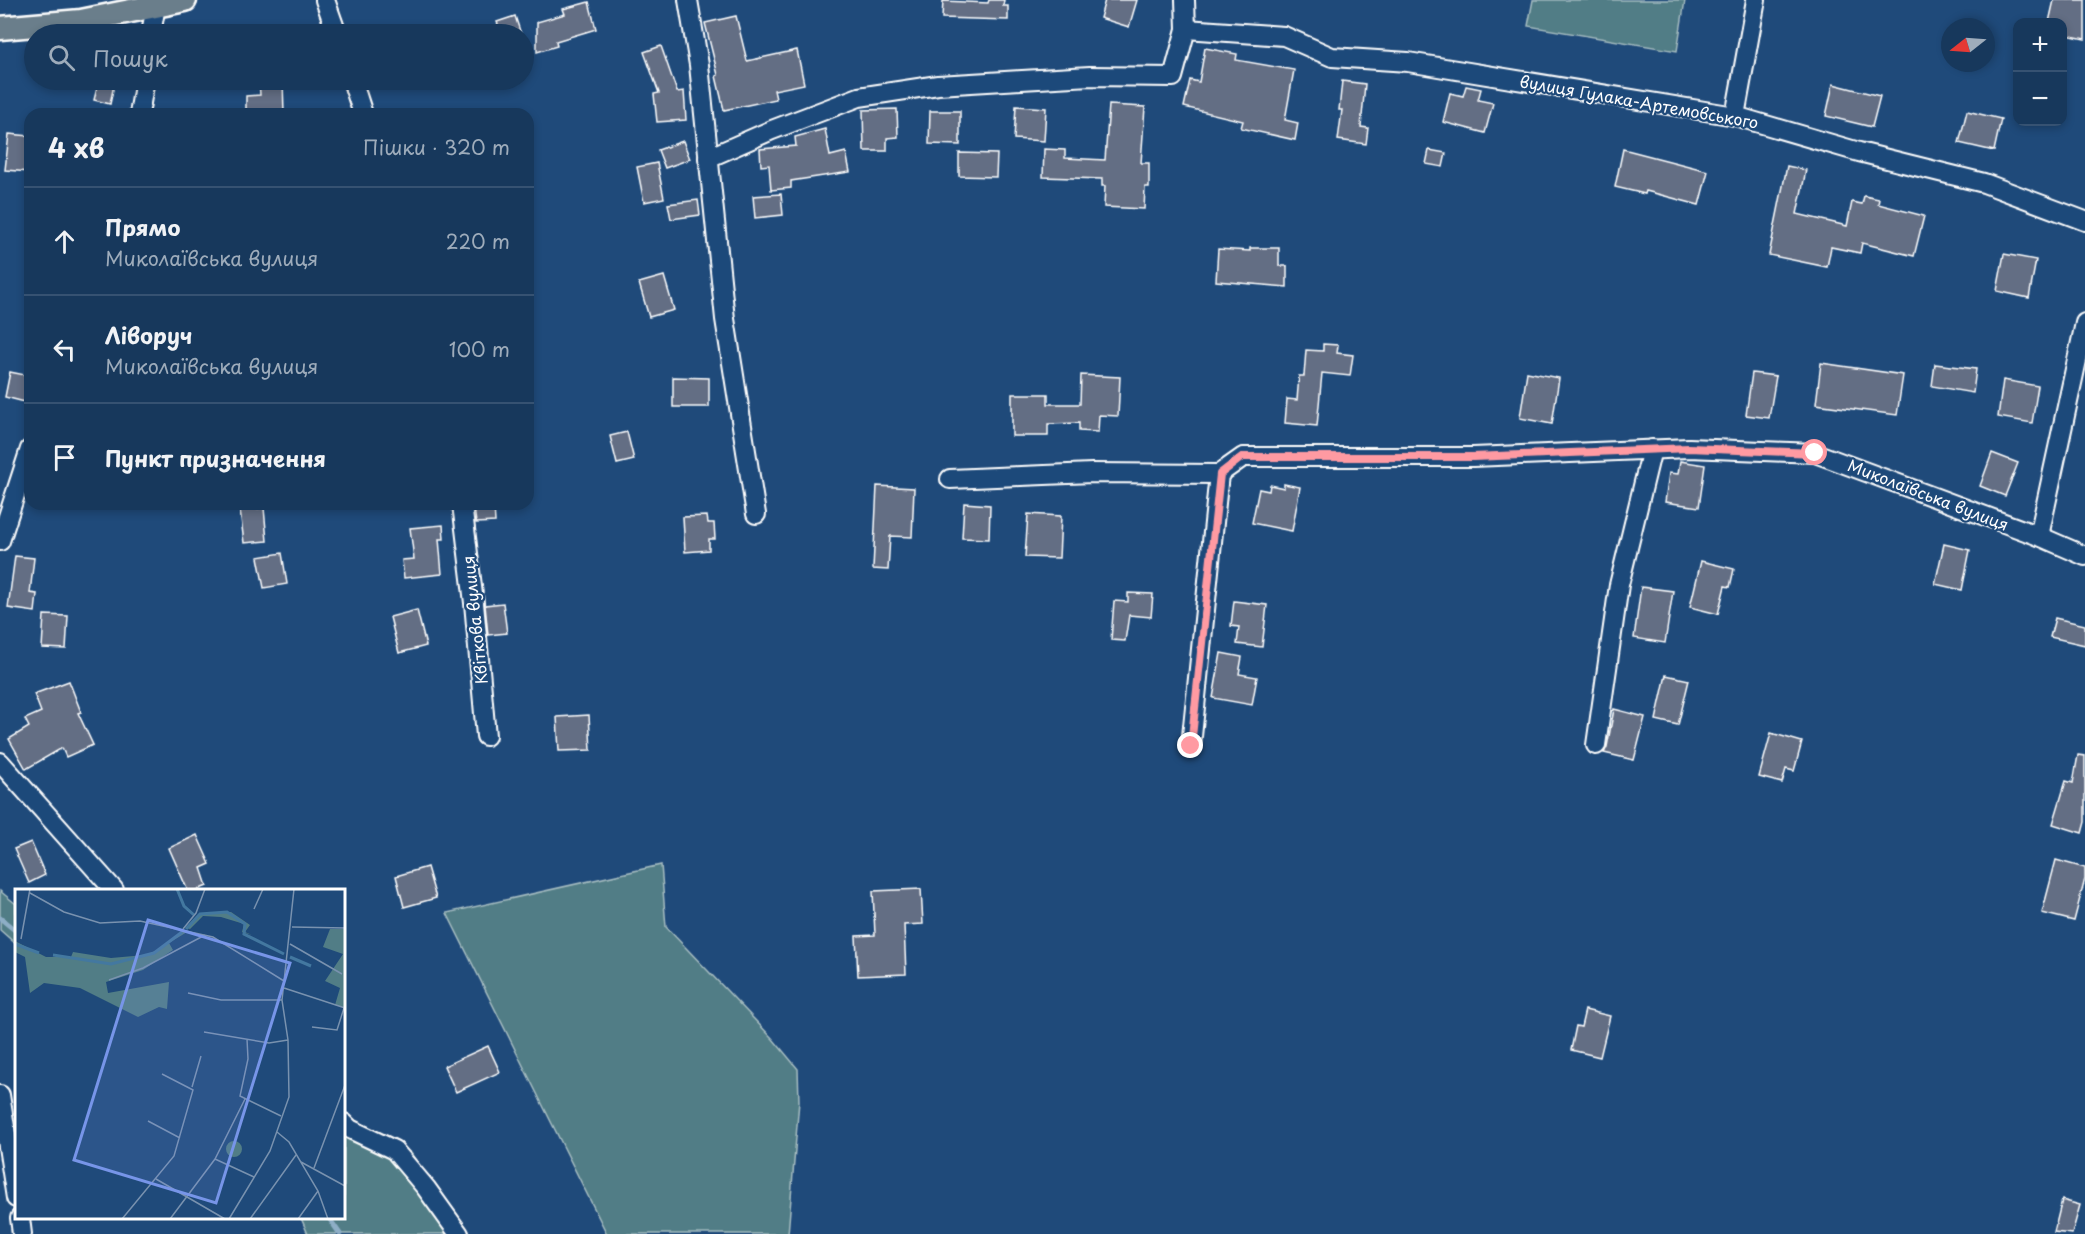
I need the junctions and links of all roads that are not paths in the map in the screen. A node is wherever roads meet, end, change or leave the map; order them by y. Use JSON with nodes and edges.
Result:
{"nodes":[{"id":1,"x":185,"y":0,"type":"edge"},
{"id":2,"x":325,"y":0,"type":"edge"},
{"id":3,"x":688,"y":0,"type":"edge"},
{"id":4,"x":1185,"y":0,"type":"edge"},
{"id":5,"x":1756,"y":0,"type":"edge"},
{"id":6,"x":156,"y":5,"type":"junction"},
{"id":7,"x":46,"y":24,"type":"edge"},
{"id":8,"x":153,"y":24,"type":"edge"},
{"id":9,"x":333,"y":24,"type":"edge"},
{"id":10,"x":24,"y":26,"type":"edge"},
{"id":11,"x":0,"y":28,"type":"edge"},
{"id":12,"x":1186,"y":29,"type":"junction"},
{"id":13,"x":143,"y":90,"type":"edge"},
{"id":14,"x":355,"y":90,"type":"edge"},
{"id":15,"x":140,"y":108,"type":"edge"},
{"id":16,"x":361,"y":108,"type":"edge"},
{"id":17,"x":1735,"y":116,"type":"junction"},
{"id":18,"x":708,"y":158,"type":"junction"},
{"id":19,"x":2085,"y":221,"type":"edge"},
{"id":20,"x":2085,"y":323,"type":"edge"},
{"id":21,"x":1652,"y":449,"type":"junction"},
{"id":22,"x":24,"y":467,"type":"edge"},
{"id":23,"x":1220,"y":474,"type":"junction"},
{"id":24,"x":950,"y":479,"type":"dead end"},
{"id":25,"x":463,"y":510,"type":"edge"},
{"id":26,"x":756,"y":514,"type":"dead end"},
{"id":27,"x":2039,"y":536,"type":"junction"},
{"id":28,"x":0,"y":541,"type":"edge"},
{"id":29,"x":2085,"y":556,"type":"edge"},
{"id":30,"x":486,"y":736,"type":"dead end"},
{"id":31,"x":1596,"y":745,"type":"dead end"},
{"id":32,"x":1191,"y":746,"type":"dead end"},
{"id":33,"x":0,"y":762,"type":"edge"},
{"id":34,"x":112,"y":889,"type":"edge"},
{"id":35,"x":0,"y":1095,"type":"edge"},
{"id":36,"x":345,"y":1124,"type":"edge"},
{"id":37,"x":15,"y":1192,"type":"edge"},
{"id":38,"x":20,"y":1219,"type":"edge"},
{"id":39,"x":22,"y":1234,"type":"edge"},
{"id":40,"x":459,"y":1234,"type":"edge"}],
"edges":[{"from":1,"to":6,"type":"main road"},
{"from":2,"to":9,"type":"street"},
{"from":3,"to":18,"type":"street"},
{"from":4,"to":12,"type":"street"},
{"from":5,"to":17,"type":"street"},
{"from":6,"to":7,"type":"main road"},
{"from":6,"to":8,"type":"street"},
{"from":10,"to":11,"type":"main road"},
{"from":12,"to":17,"type":"street","name":"вулиця Гулака-Артемовського"},
{"from":12,"to":18,"type":"street"},
{"from":13,"to":15,"type":"street"},
{"from":14,"to":16,"type":"street"},
{"from":17,"to":19,"type":"street","name":"вулиця Гулака-Артемовського"},
{"from":18,"to":26,"type":"street"},
{"from":20,"to":27,"type":"street"},
{"from":21,"to":23,"type":"street","name":"Миколаївська вулиця"},
{"from":21,"to":27,"type":"street","name":"Миколаївська вулиця"},
{"from":21,"to":31,"type":"street"},
{"from":22,"to":28,"type":"street"},
{"from":23,"to":24,"type":"street"},
{"from":23,"to":32,"type":"street"},
{"from":25,"to":30,"type":"street","name":"Квіткова вулиця"},
{"from":27,"to":29,"type":"street","name":"Миколаївська вулиця"},
{"from":33,"to":34,"type":"street"},
{"from":35,"to":37,"type":"street"},
{"from":36,"to":40,"type":"street"},
{"from":38,"to":39,"type":"street"}]}
